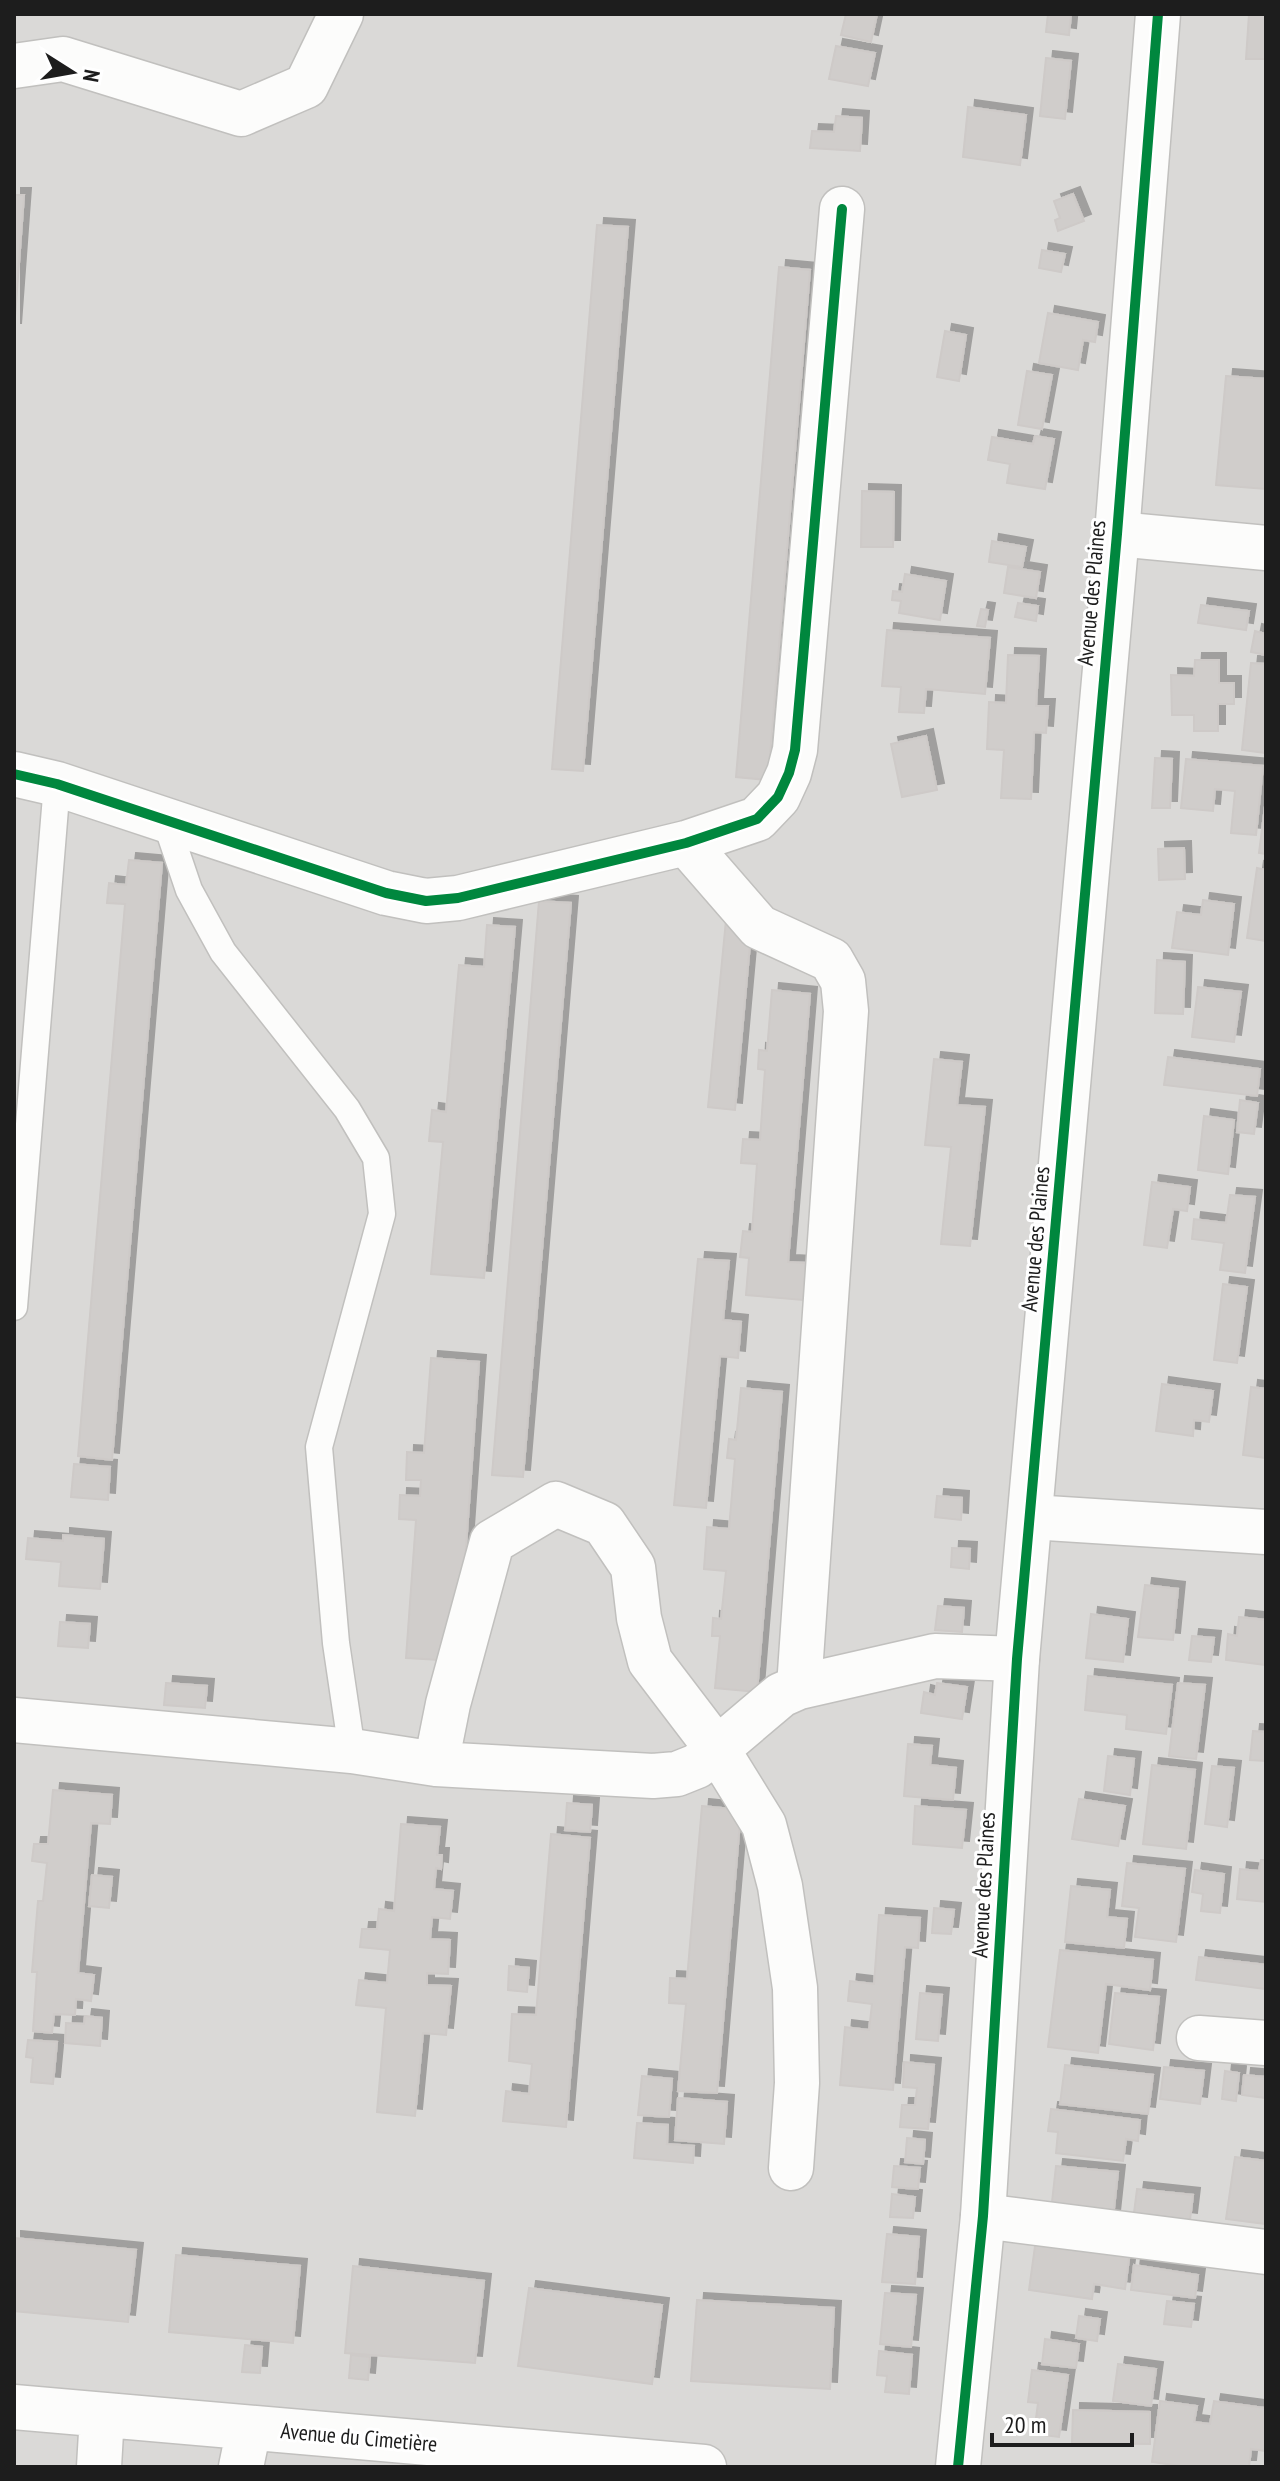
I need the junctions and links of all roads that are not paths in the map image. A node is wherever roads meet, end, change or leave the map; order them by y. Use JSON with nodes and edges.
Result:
{"nodes":[{"id":1,"x":341,"y":14,"type":"edge"},
{"id":2,"x":1158,"y":14,"type":"edge"},
{"id":3,"x":14,"y":66,"type":"edge"},
{"id":4,"x":842,"y":209,"type":"dead end"},
{"id":5,"x":1117,"y":534,"type":"junction"},
{"id":6,"x":1266,"y":548,"type":"edge"},
{"id":7,"x":14,"y":774,"type":"edge"},
{"id":8,"x":57,"y":784,"type":"junction"},
{"id":9,"x":165,"y":819,"type":"junction"},
{"id":10,"x":686,"y":843,"type":"junction"},
{"id":11,"x":14,"y":1307,"type":"edge"},
{"id":12,"x":1031,"y":1517,"type":"junction"},
{"id":13,"x":1266,"y":1532,"type":"edge"},
{"id":14,"x":1017,"y":1659,"type":"junction"},
{"id":15,"x":799,"y":1687,"type":"junction"},
{"id":16,"x":14,"y":1720,"type":"edge"},
{"id":17,"x":717,"y":1749,"type":"junction"},
{"id":18,"x":352,"y":1751,"type":"junction"},
{"id":19,"x":436,"y":1764,"type":"junction"},
{"id":20,"x":1199,"y":2038,"type":"dead end"},
{"id":21,"x":1266,"y":2043,"type":"edge"},
{"id":22,"x":791,"y":2168,"type":"dead end"},
{"id":23,"x":983,"y":2216,"type":"junction"},
{"id":24,"x":1266,"y":2252,"type":"edge"},
{"id":25,"x":14,"y":2407,"type":"edge"},
{"id":26,"x":102,"y":2415,"type":"junction"},
{"id":27,"x":245,"y":2448,"type":"edge"},
{"id":28,"x":99,"y":2467,"type":"edge"},
{"id":29,"x":704,"y":2467,"type":"edge"},
{"id":30,"x":958,"y":2467,"type":"edge"}],
"edges":[{"from":1,"to":3,"type":"street"},
{"from":2,"to":5,"type":"street","name":"Avenue des Plaines"},
{"from":4,"to":10,"type":"street"},
{"from":5,"to":6,"type":"street"},
{"from":5,"to":12,"type":"street","name":"Avenue des Plaines"},
{"from":7,"to":8,"type":"street"},
{"from":8,"to":9,"type":"street"},
{"from":8,"to":11,"type":"lane"},
{"from":9,"to":10,"type":"street"},
{"from":9,"to":18,"type":"lane"},
{"from":10,"to":15,"type":"street"},
{"from":12,"to":13,"type":"street"},
{"from":12,"to":14,"type":"street","name":"Avenue des Plaines"},
{"from":14,"to":15,"type":"street"},
{"from":14,"to":23,"type":"street","name":"Avenue des Plaines"},
{"from":15,"to":17,"type":"street"},
{"from":16,"to":18,"type":"street"},
{"from":17,"to":19,"type":"street"},
{"from":17,"to":19,"type":"street"},
{"from":17,"to":22,"type":"street"},
{"from":18,"to":19,"type":"street"},
{"from":20,"to":21,"type":"street"},
{"from":23,"to":24,"type":"street"},
{"from":23,"to":30,"type":"street","name":"Avenue des Plaines"},
{"from":25,"to":26,"type":"street","name":"Avenue du Cimetière"},
{"from":26,"to":27,"type":"street","name":"Avenue du Cimetière"},
{"from":26,"to":28,"type":"street"},
{"from":27,"to":29,"type":"street","name":"Avenue du Cimetière"}]}
